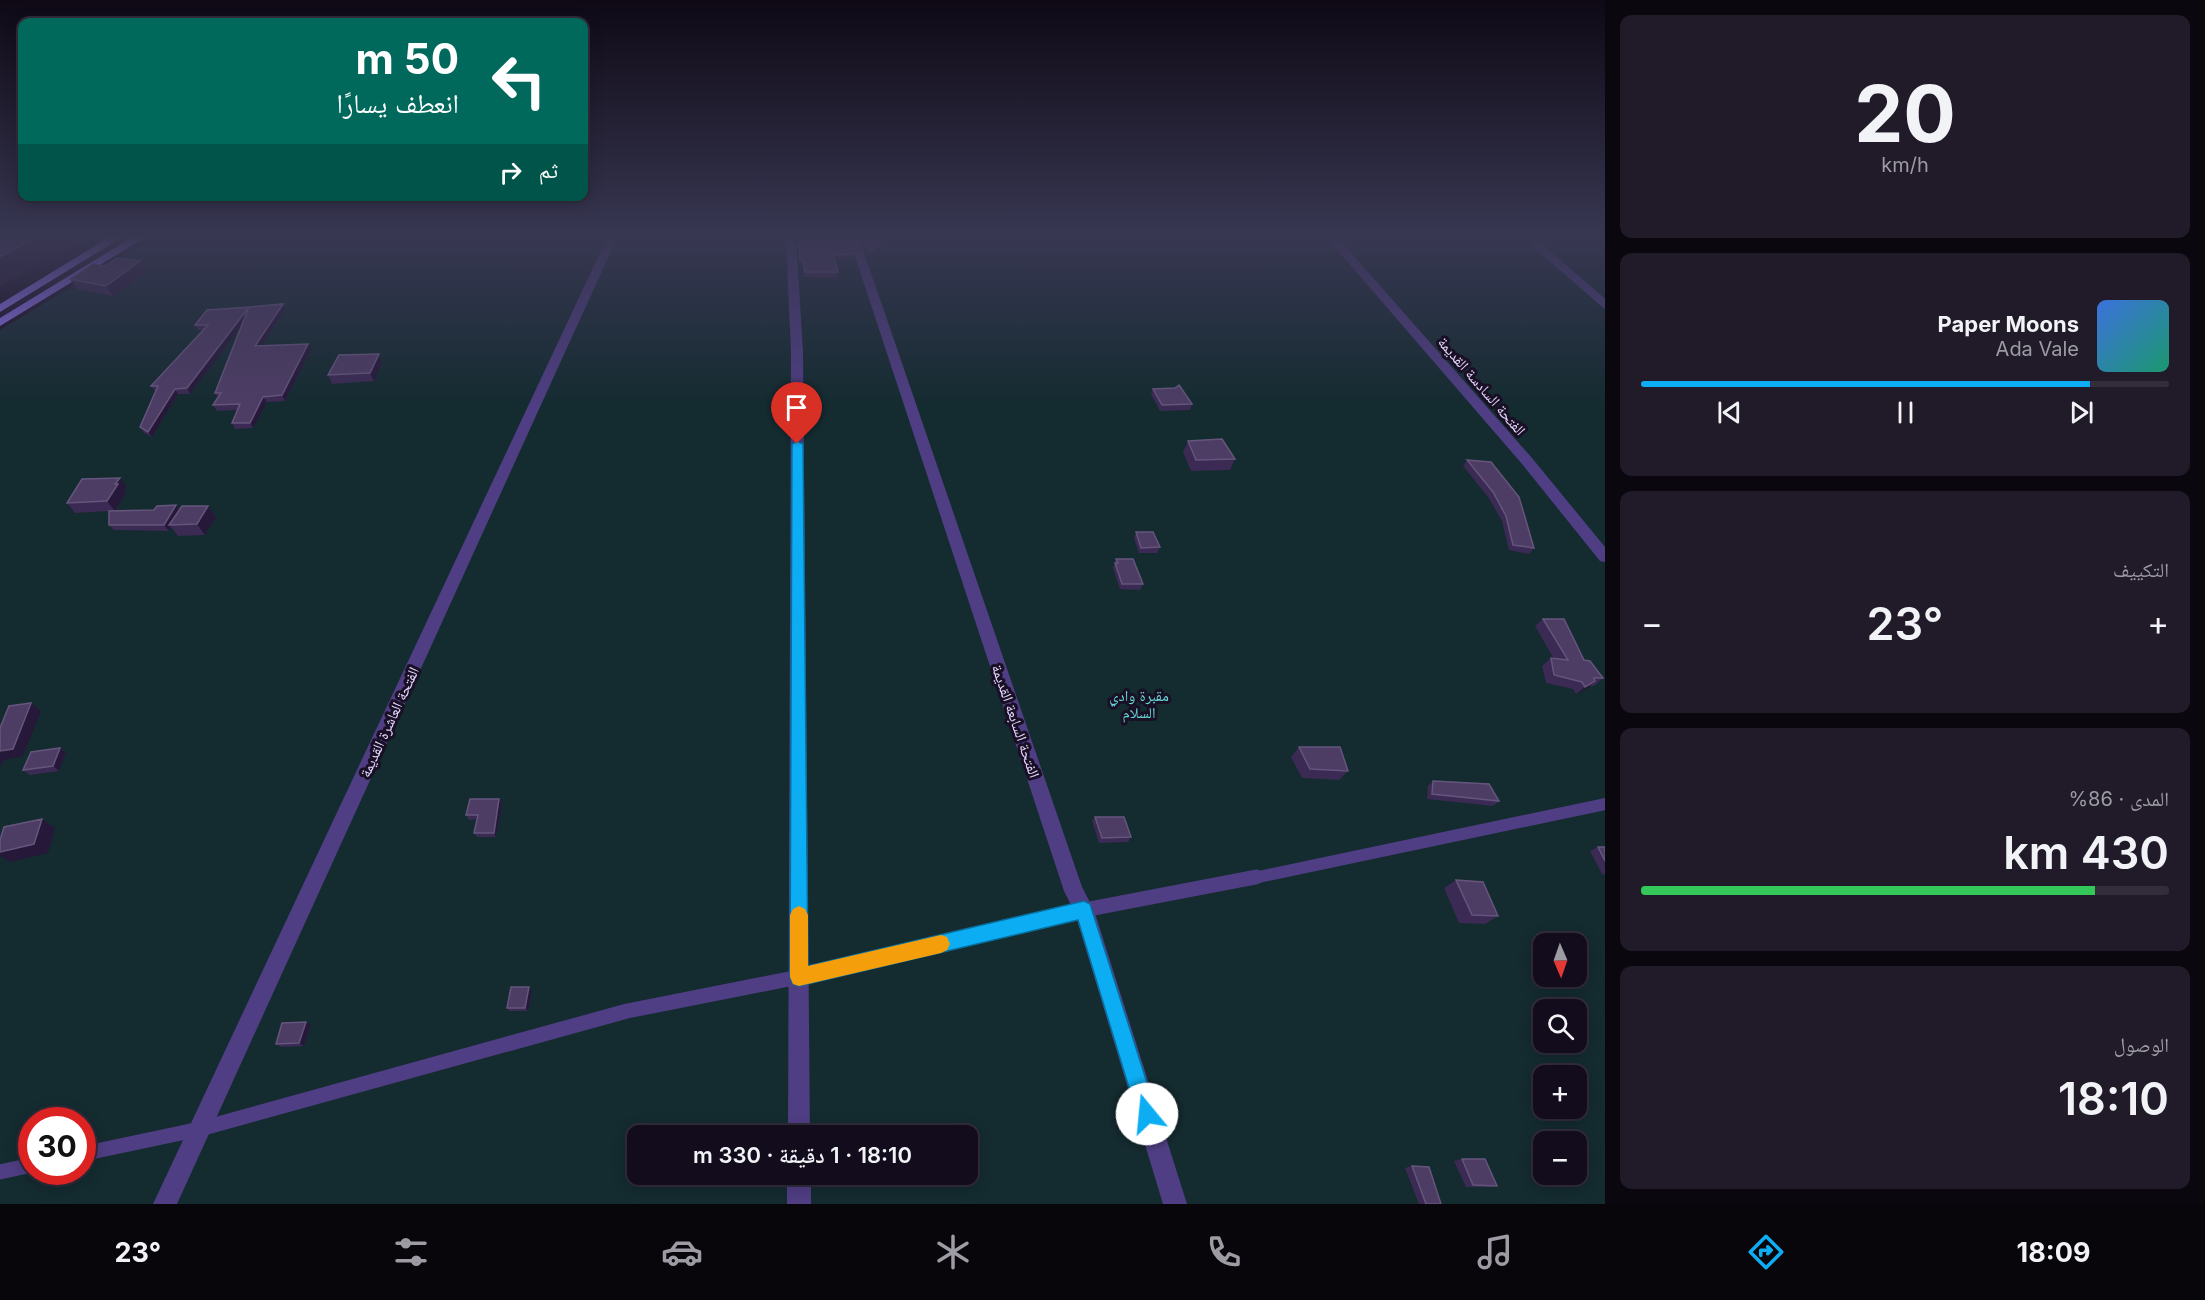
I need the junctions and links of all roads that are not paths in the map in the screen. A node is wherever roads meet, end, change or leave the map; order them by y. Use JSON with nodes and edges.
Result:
{"nodes":[{"id":1,"x":24,"y":294,"type":"edge"},
{"id":2,"x":48,"y":294,"type":"edge"},
{"id":3,"x":586,"y":294,"type":"edge"},
{"id":4,"x":794,"y":294,"type":"edge"},
{"id":5,"x":873,"y":294,"type":"edge"},
{"id":6,"x":1381,"y":294,"type":"edge"},
{"id":7,"x":0,"y":309,"type":"edge"},
{"id":8,"x":0,"y":324,"type":"edge"},
{"id":9,"x":1605,"y":557,"type":"edge"},
{"id":10,"x":1605,"y":804,"type":"edge"},
{"id":11,"x":1084,"y":910,"type":"junction"},
{"id":12,"x":799,"y":977,"type":"junction"},
{"id":13,"x":799,"y":1125,"type":"edge"},
{"id":14,"x":200,"y":1129,"type":"junction"},
{"id":15,"x":96,"y":1151,"type":"edge"},
{"id":16,"x":18,"y":1168,"type":"edge"},
{"id":17,"x":0,"y":1172,"type":"edge"},
{"id":18,"x":799,"y":1185,"type":"edge"},
{"id":19,"x":165,"y":1204,"type":"edge"},
{"id":20,"x":799,"y":1204,"type":"edge"},
{"id":21,"x":1175,"y":1204,"type":"edge"}],
"edges":[{"from":1,"to":7,"type":"main road"},
{"from":2,"to":8,"type":"main road"},
{"from":3,"to":14,"type":"street","name":"الفتحة العاشرة القديمة"},
{"from":4,"to":12,"type":"street"},
{"from":5,"to":11,"type":"street","name":"الفتحة السابعة القديمة"},
{"from":6,"to":9,"type":"street","name":"الفتحة السادسة القديمة"},
{"from":10,"to":11,"type":"lane"},
{"from":11,"to":12,"type":"lane"},
{"from":11,"to":21,"type":"street","name":"الفتحة السابعة القديمة"},
{"from":12,"to":13,"type":"street"},
{"from":12,"to":14,"type":"lane"},
{"from":14,"to":15,"type":"lane"},
{"from":14,"to":19,"type":"street","name":"الفتحة العاشرة القديمة"},
{"from":16,"to":17,"type":"lane"},
{"from":18,"to":20,"type":"street"}]}
